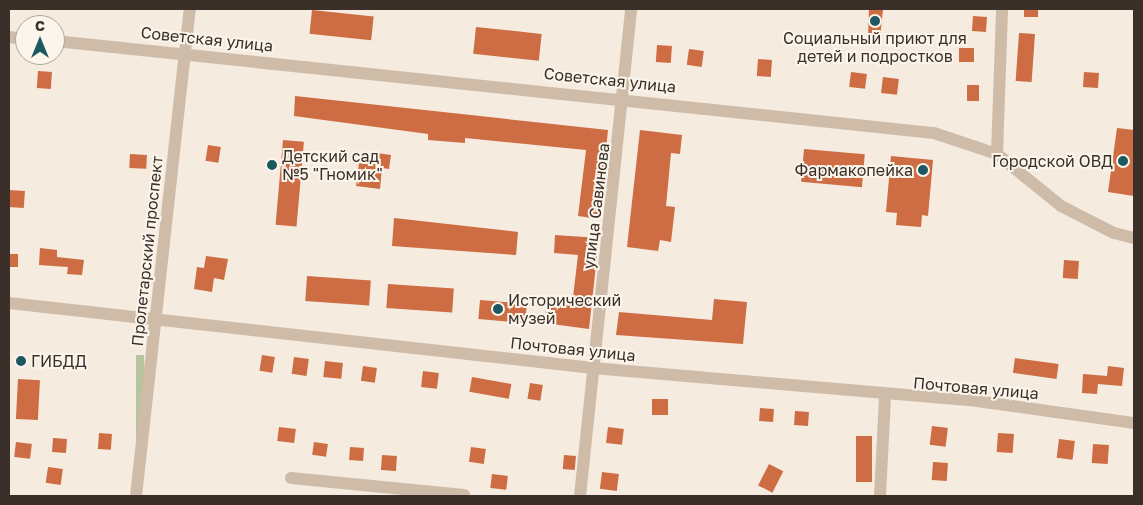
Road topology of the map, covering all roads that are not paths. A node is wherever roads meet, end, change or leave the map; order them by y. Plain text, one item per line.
1 (190, 9) edge
2 (631, 9) edge
3 (1002, 9) edge
4 (65, 42) edge
5 (186, 52) junction
6 (625, 98) junction
7 (997, 154) junction
8 (1134, 238) edge
9 (9, 303) edge
10 (156, 318) junction
11 (592, 368) junction
12 (885, 396) junction
13 (1134, 423) edge
14 (292, 478) dead end
15 (358, 491) edge
16 (136, 496) edge
17 (464, 496) edge
18 (580, 496) edge
19 (880, 496) edge

1 - 5 street, Пролетарский проспект
2 - 6 street, улица Савинова
3 - 7 street
4 - 5 street, Советская улица
5 - 6 street, Советская улица
5 - 10 street, Пролетарский проспект
6 - 7 street, Советская улица
6 - 11 street, улица Савинова
7 - 8 street, Советская улица
9 - 10 street, Почтовая улица
10 - 11 street, Почтовая улица
10 - 16 street, Пролетарский проспект
11 - 12 street, Почтовая улица
11 - 18 street, улица Савинова
12 - 13 street, Почтовая улица
12 - 19 street
14 - 15 street
15 - 17 street

